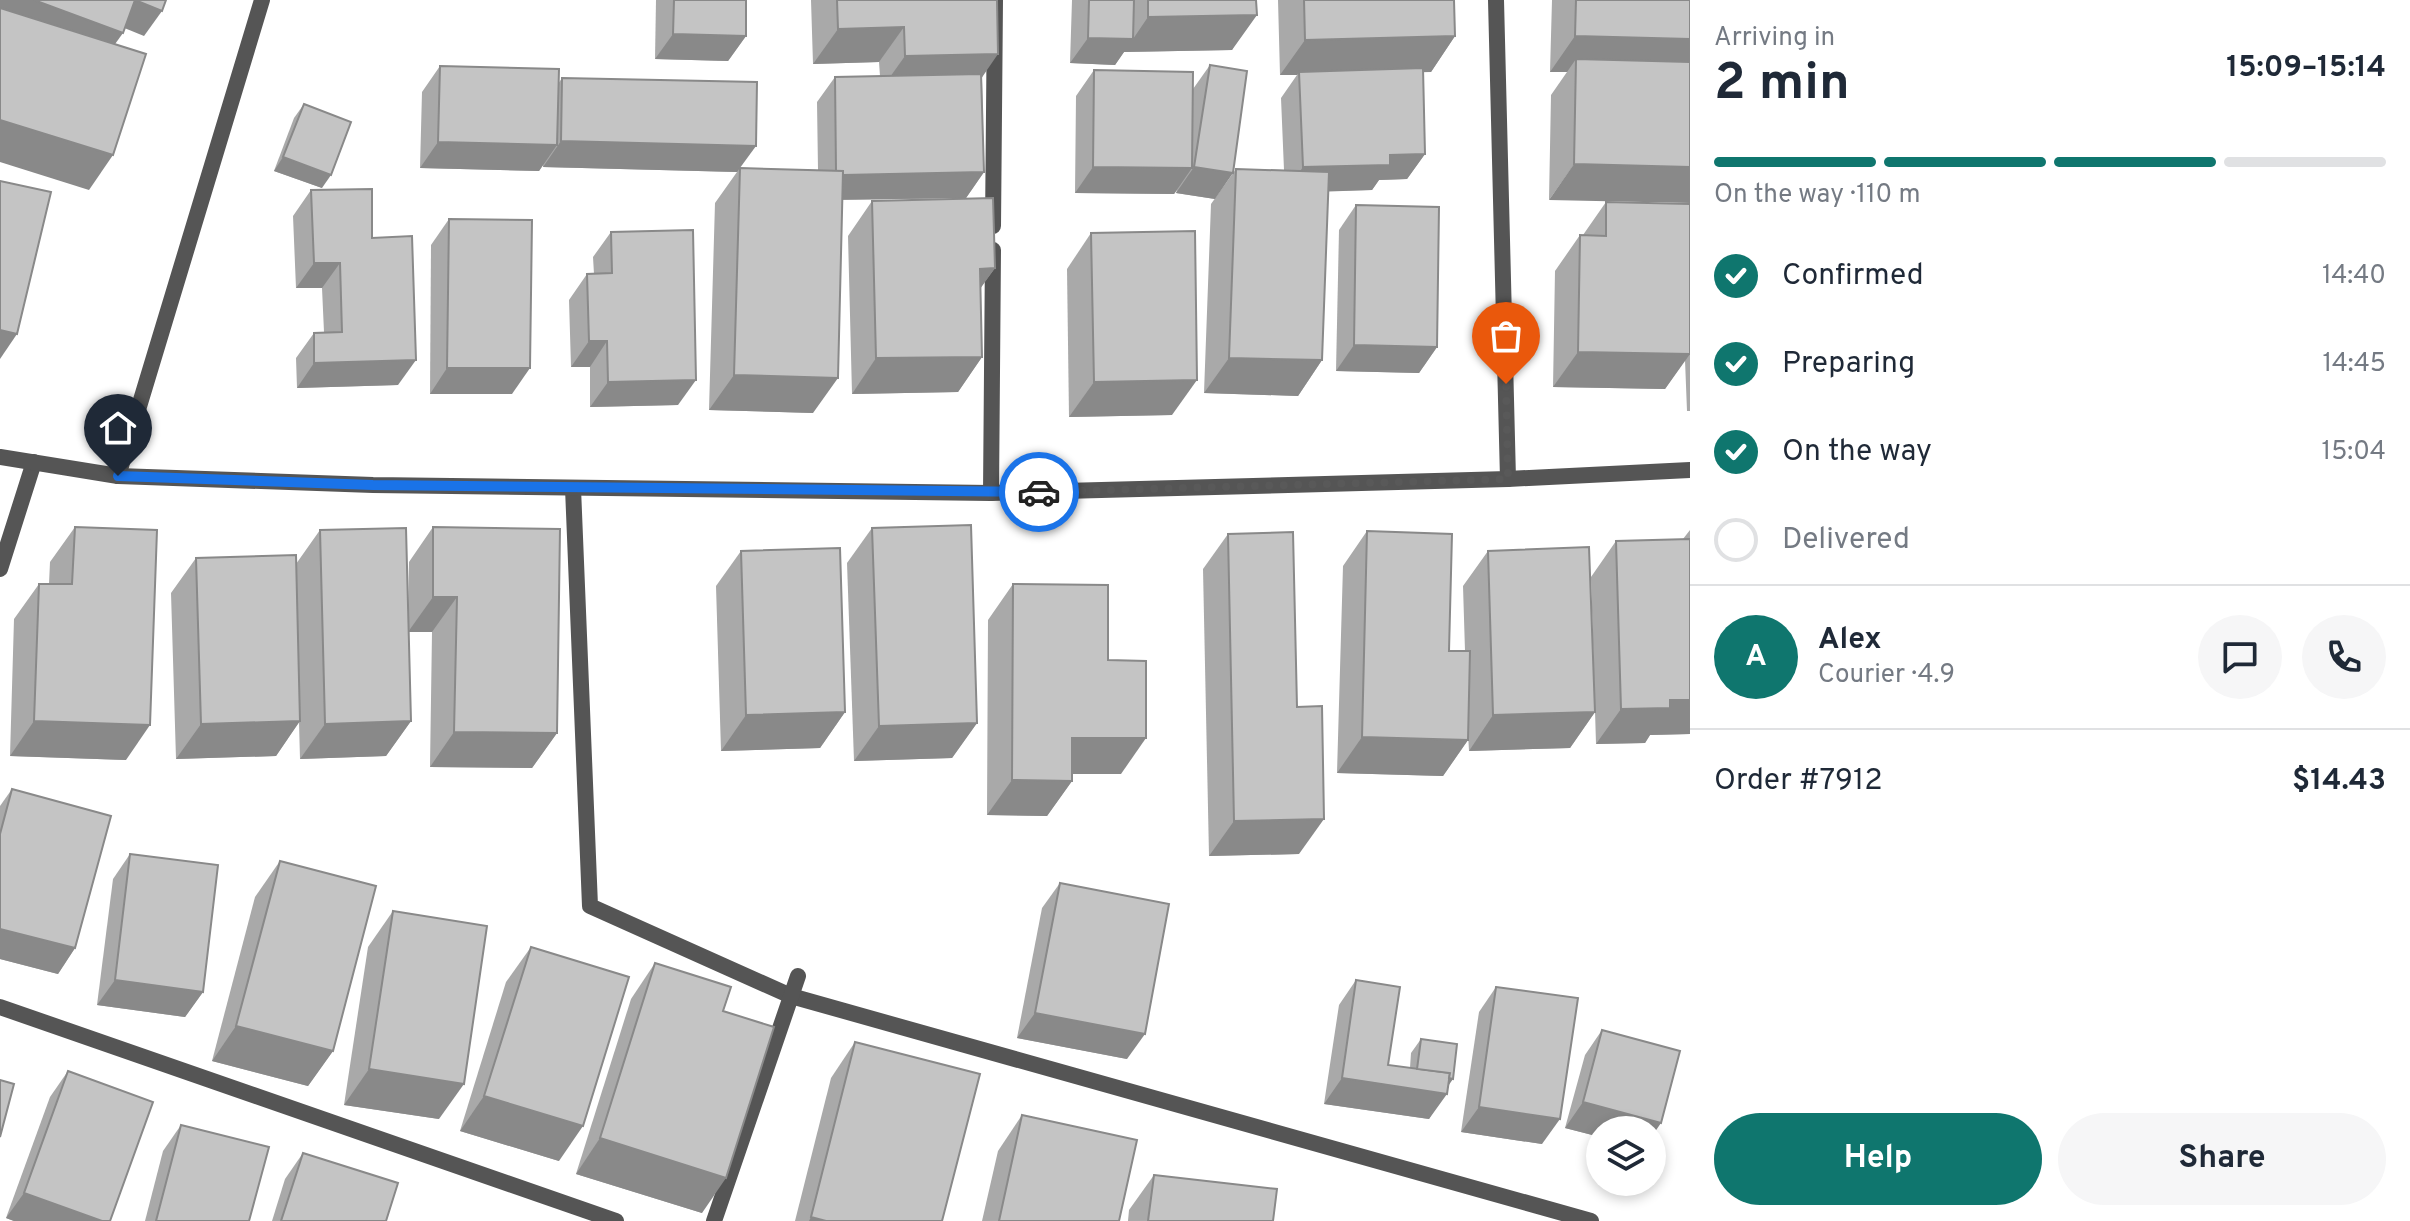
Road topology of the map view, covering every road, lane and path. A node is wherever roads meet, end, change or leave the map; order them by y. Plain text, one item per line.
1 (262, 0) edge
2 (995, 0) edge
3 (1496, 0) edge
4 (0, 457) edge
5 (34, 462) junction
6 (1690, 470) edge
7 (118, 476) junction
8 (1508, 479) junction
9 (573, 488) junction
10 (991, 493) junction
11 (0, 569) edge
12 (798, 976) dead end
13 (791, 996) junction
14 (0, 1007) edge
15 (616, 1221) edge
16 (714, 1221) edge
17 (1591, 1221) edge

1 - 7 street
2 - 10 street
3 - 8 street
4 - 5 street
5 - 7 street
5 - 11 street
6 - 8 street
7 - 9 street
8 - 10 street
9 - 10 street
9 - 13 street
12 - 13 street
13 - 16 street
13 - 17 street
14 - 15 street

